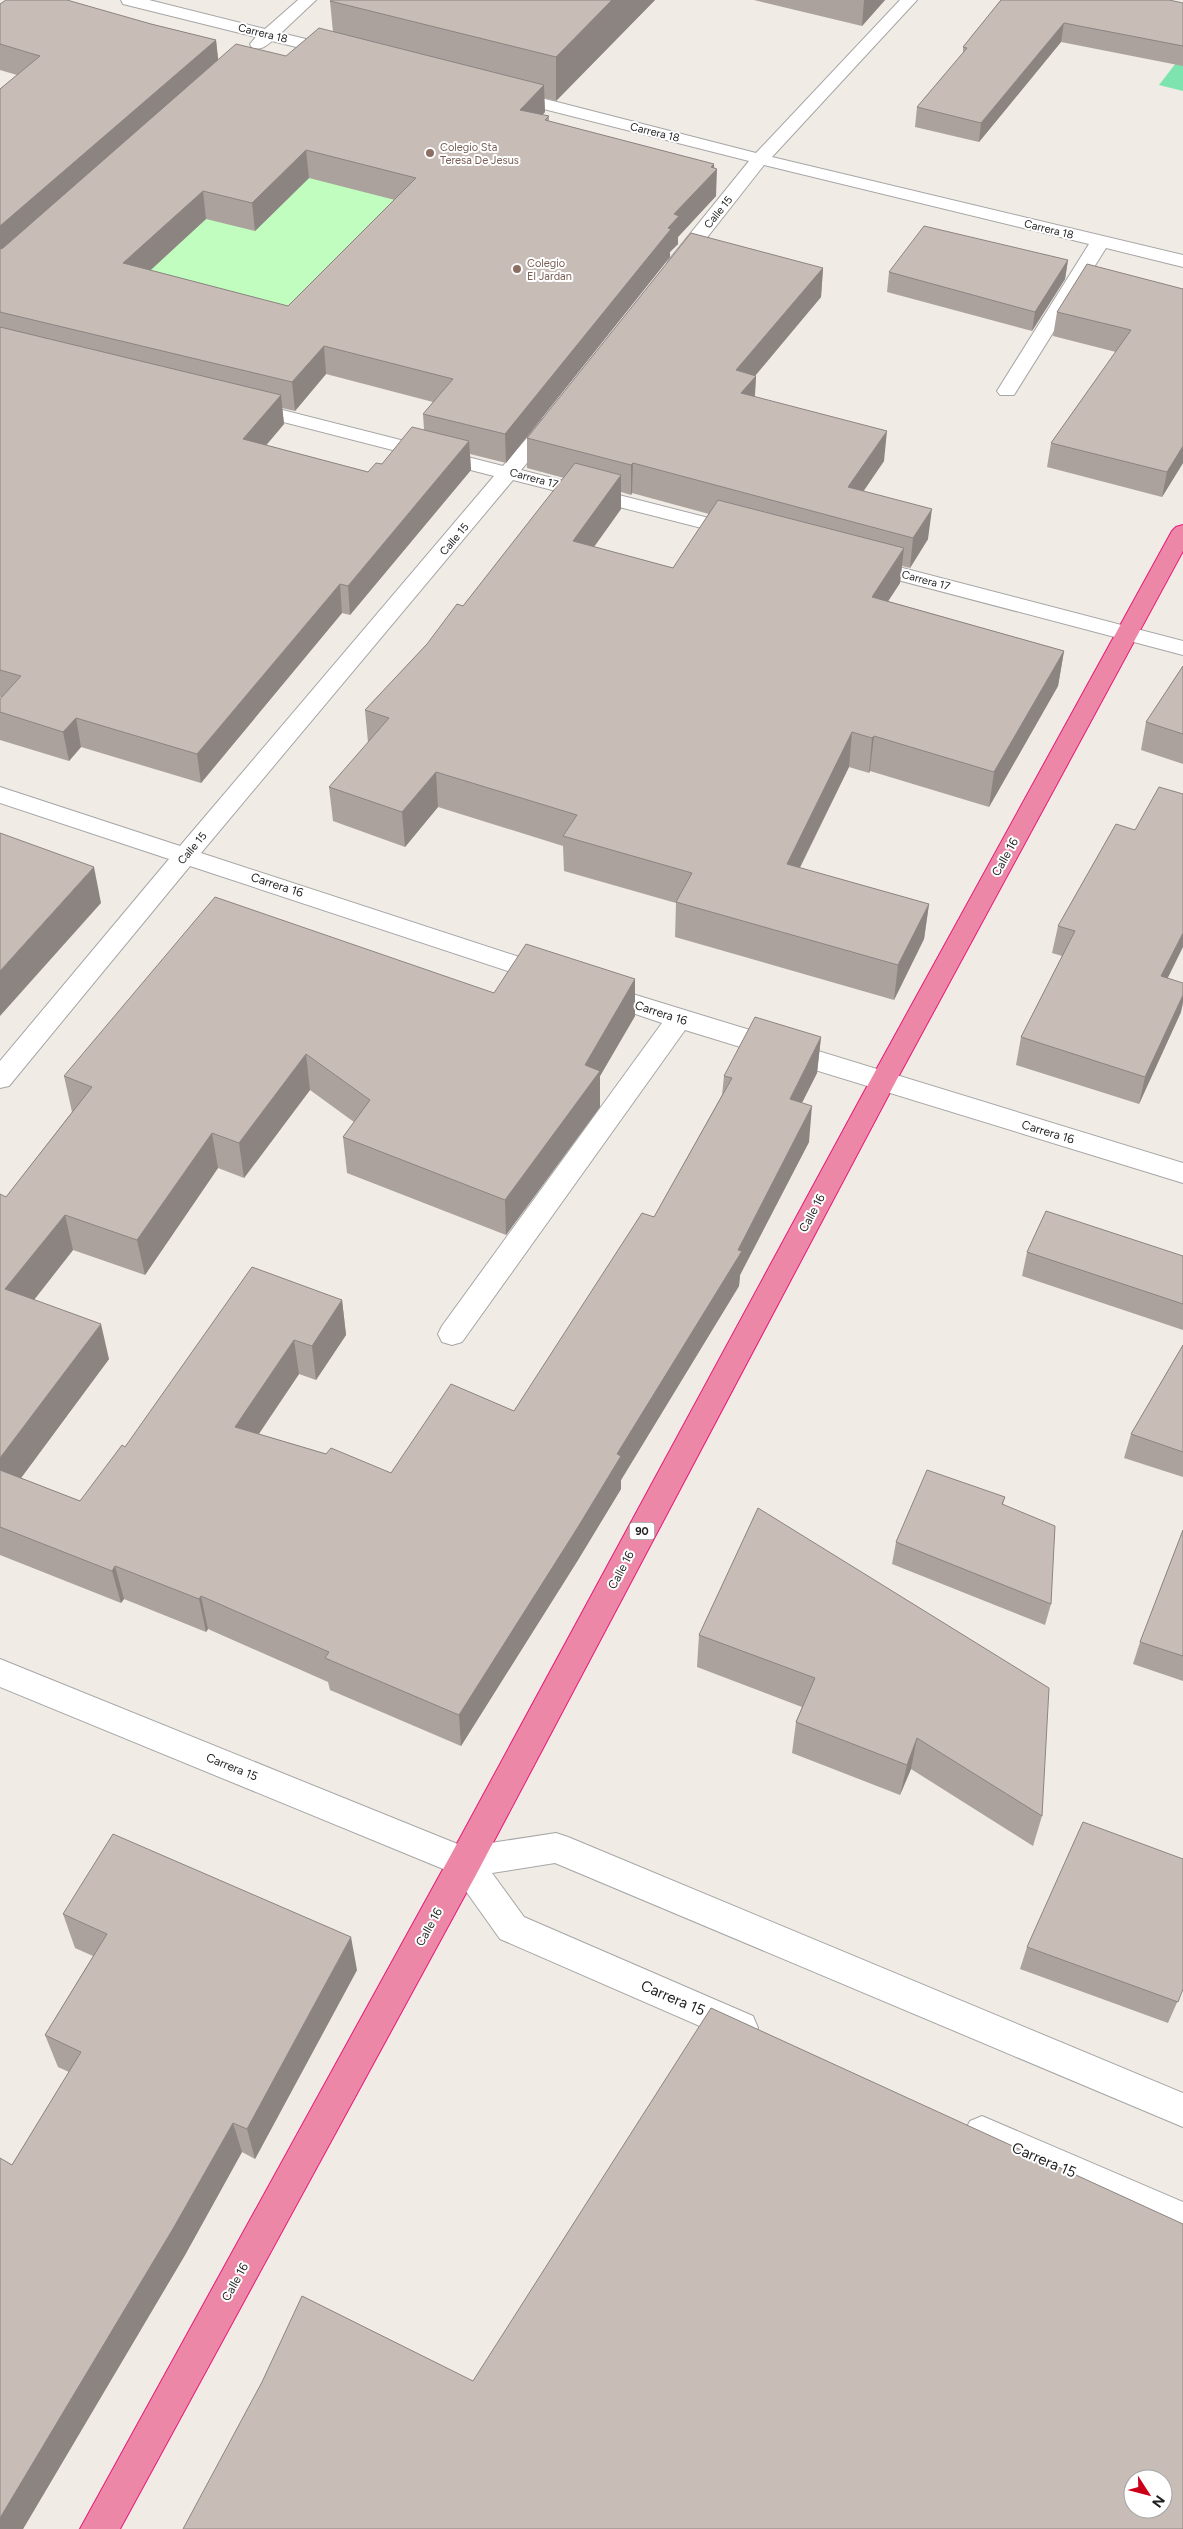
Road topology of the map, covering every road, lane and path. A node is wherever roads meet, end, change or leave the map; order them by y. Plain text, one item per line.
1 (129, 0) edge
2 (308, 0) edge
3 (909, 0) edge
4 (269, 34) junction
5 (246, 54) edge
6 (356, 56) edge
7 (490, 90) edge
8 (760, 159) junction
9 (1100, 242) junction
10 (1183, 261) edge
11 (663, 281) edge
12 (1007, 391) dead end
13 (231, 403) edge
14 (565, 404) edge
15 (510, 472) junction
16 (1183, 531) edge
17 (761, 537) edge
18 (848, 560) edge
19 (1128, 633) junction
20 (1183, 648) edge
21 (0, 795) edge
22 (186, 855) junction
23 (679, 1019) junction
24 (0, 1079) edge
25 (883, 1080) junction
26 (1183, 1173) edge
27 (452, 1334) dead end
28 (0, 1673) edge
29 (465, 1862) junction
30 (766, 2039) edge
31 (1183, 2110) edge
32 (956, 2122) edge
33 (1183, 2220) edge
34 (99, 2529) edge

1 - 4 street, Carrera 18
2 - 4 street
3 - 8 street, Calle 15
4 - 5 street
4 - 6 street, Carrera 18
7 - 8 street, Carrera 18
8 - 9 street, Carrera 18
8 - 11 street, Calle 15
9 - 10 street, Carrera 18
9 - 12 street
13 - 15 street, Carrera 17
14 - 15 street, Calle 15
15 - 17 street, Carrera 17
15 - 22 street, Calle 15
16 - 19 highway, Calle 16 / 90
18 - 19 street, Carrera 17
19 - 20 street, Carrera 17
19 - 25 highway, Calle 16 / 90
21 - 22 street, Carrera 16
22 - 23 street, Carrera 16
22 - 24 street, Calle 15
23 - 25 street, Carrera 16
23 - 27 street
25 - 26 street, Carrera 16
25 - 29 highway, Calle 16 / 90
28 - 29 street, Carrera 15
29 - 30 street, Carrera 15
29 - 31 street
29 - 34 highway, Calle 16 / 90
32 - 33 street, Carrera 15

